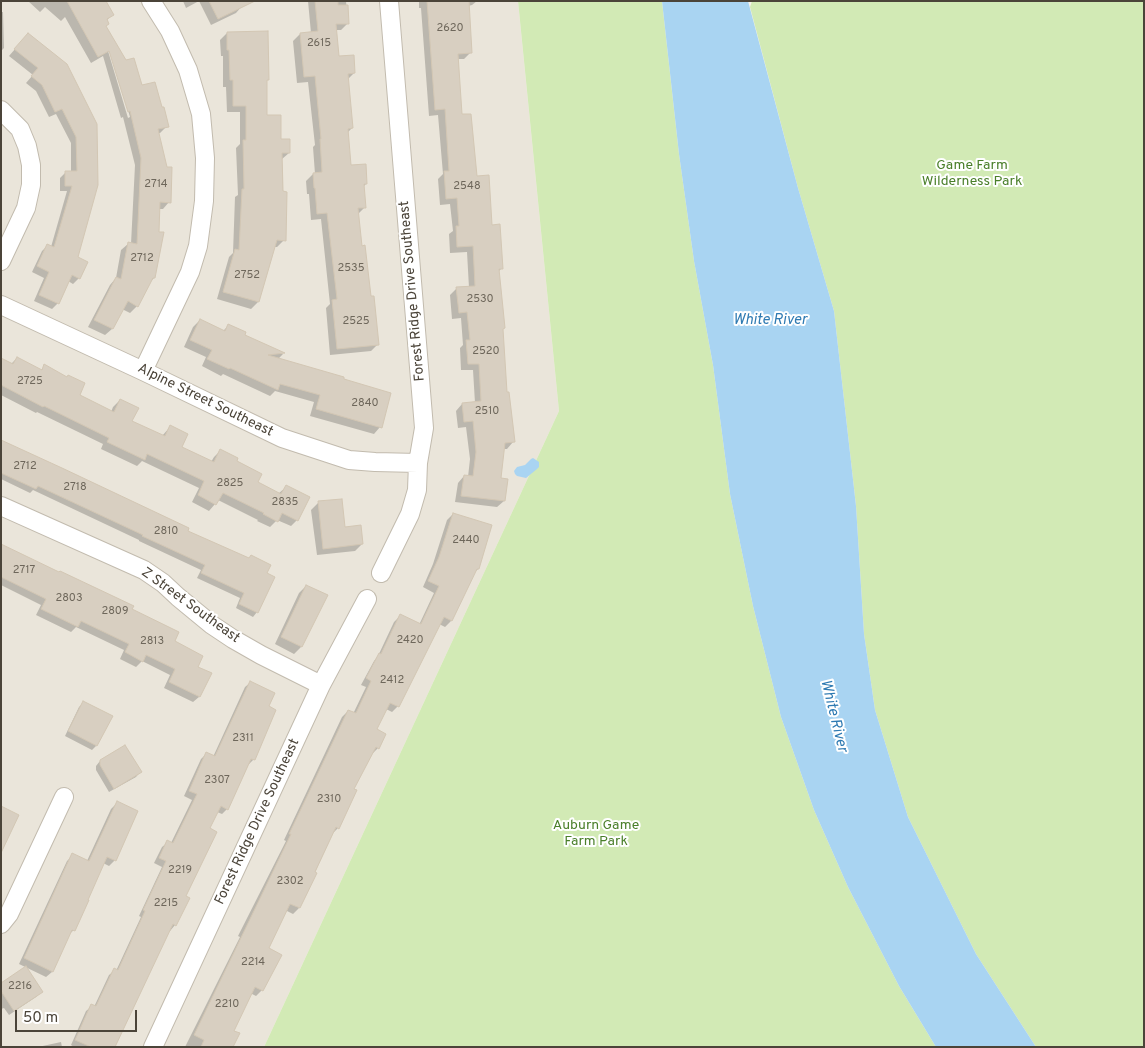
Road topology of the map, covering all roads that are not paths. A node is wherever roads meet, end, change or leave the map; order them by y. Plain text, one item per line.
1 (151, 1) edge
2 (389, 1) edge
3 (1, 110) edge
4 (1, 261) edge
5 (1, 305) edge
6 (143, 371) junction
7 (418, 463) junction
8 (1, 506) edge
9 (381, 573) dead end
10 (367, 599) dead end
11 (321, 685) junction
12 (64, 797) dead end
13 (1, 924) edge
14 (153, 1047) edge

1 - 6 street
2 - 7 street, Forest Ridge Drive Southeast
3 - 4 street
5 - 6 street, Alpine Street Southeast
6 - 7 street, Alpine Street Southeast
7 - 9 street, Forest Ridge Drive Southeast
8 - 11 street, Z Street Southeast
10 - 11 street, Forest Ridge Drive Southeast
11 - 14 street, Forest Ridge Drive Southeast
12 - 13 street

